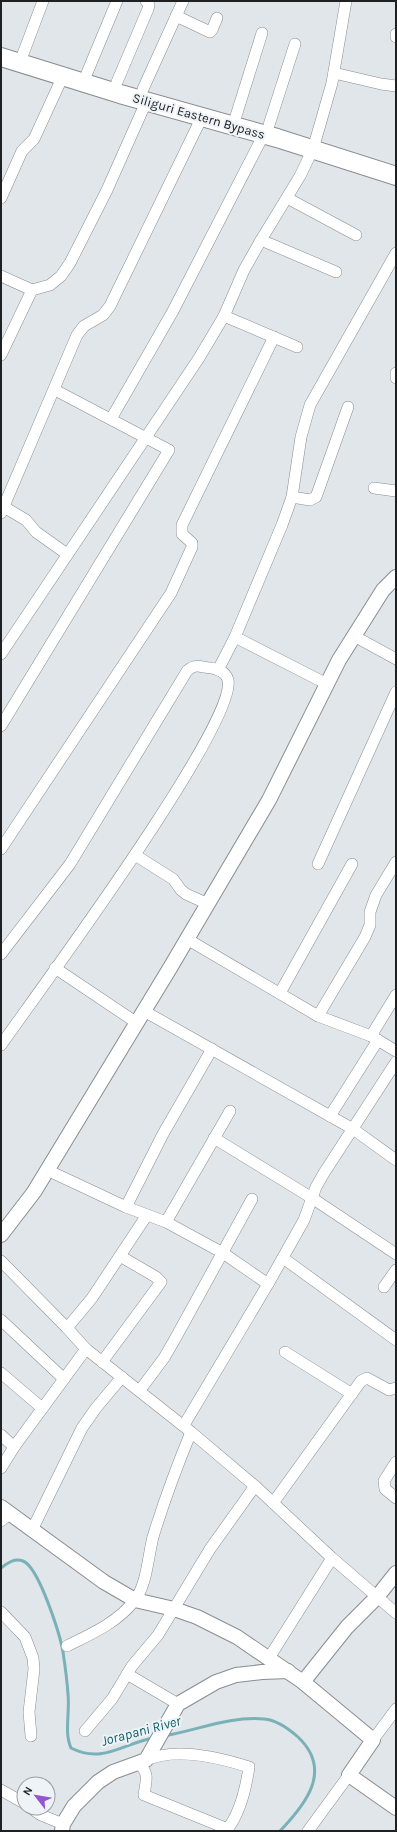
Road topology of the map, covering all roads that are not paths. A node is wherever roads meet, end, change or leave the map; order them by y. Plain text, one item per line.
1 (42, 1) edge
2 (116, 1) edge
3 (146, 1) edge
4 (183, 1) edge
5 (346, 1) edge
6 (176, 16) junction
7 (217, 18) dead end
8 (262, 33) dead end
9 (295, 44) dead end
10 (1, 48) edge
11 (23, 54) junction
12 (1, 57) edge
13 (87, 73) junction
14 (334, 73) junction
15 (63, 76) junction
16 (117, 82) junction
17 (396, 86) edge
18 (145, 95) junction
19 (236, 116) junction
20 (202, 117) junction
21 (266, 130) junction
22 (315, 144) junction
23 (396, 164) edge
24 (396, 176) edge
25 (2, 192) edge
26 (287, 198) junction
27 (356, 235) dead end
28 (261, 240) junction
29 (396, 253) edge
30 (336, 272) dead end
31 (1, 276) edge
32 (32, 290) junction
33 (224, 316) junction
34 (5, 336) edge
35 (274, 337) junction
36 (297, 347) dead end
37 (1, 355) edge
38 (396, 374) edge
39 (396, 378) edge
40 (55, 390) junction
41 (348, 407) dead end
42 (111, 419) junction
43 (146, 437) junction
44 (374, 488) dead end
45 (396, 491) edge
46 (292, 497) junction
47 (2, 510) edge
48 (67, 554) junction
49 (396, 577) edge
50 (354, 636) junction
51 (235, 637) junction
52 (1, 654) edge
53 (396, 659) edge
54 (218, 670) junction
55 (327, 684) junction
56 (396, 692) edge
57 (1, 726) edge
58 (1, 849) edge
59 (135, 855) junction
60 (396, 862) edge
61 (318, 864) dead end
62 (352, 864) dead end
63 (208, 904) junction
64 (187, 939) junction
65 (1, 954) edge
66 (55, 968) junction
67 (280, 993) junction
68 (396, 995) edge
69 (318, 1016) junction
70 (140, 1017) junction
71 (375, 1038) junction
72 (1, 1045) edge
73 (212, 1049) junction
74 (396, 1051) edge
75 (396, 1062) edge
76 (230, 1111) dead end
77 (330, 1116) junction
78 (353, 1129) junction
79 (214, 1138) junction
80 (396, 1160) edge
81 (47, 1170) junction
82 (312, 1198) junction
83 (252, 1199) dead end
84 (126, 1206) junction
85 (147, 1215) junction
86 (166, 1222) junction
87 (1, 1235) edge
88 (223, 1253) junction
89 (396, 1254) edge
90 (120, 1256) junction
91 (283, 1258) junction
92 (1, 1261) edge
93 (396, 1270) edge
94 (268, 1284) junction
95 (384, 1287) dead end
96 (1, 1320) edge
97 (68, 1328) junction
98 (396, 1340) edge
99 (86, 1349) junction
100 (285, 1352) dead end
101 (102, 1362) junction
102 (1, 1373) edge
103 (122, 1377) junction
104 (64, 1379) junction
105 (396, 1388) edge
106 (140, 1390) junction
107 (352, 1394) junction
108 (42, 1408) junction
109 (188, 1428) junction
110 (1, 1435) edge
111 (14, 1447) junction
112 (396, 1462) edge
113 (1, 1468) edge
114 (255, 1486) junction
115 (396, 1498) edge
116 (273, 1503) junction
117 (4, 1514) edge
118 (32, 1530) junction
119 (332, 1558) junction
120 (396, 1573) edge
121 (377, 1597) junction
122 (135, 1600) junction
123 (174, 1609) junction
124 (1, 1612) edge
125 (396, 1614) edge
126 (67, 1646) dead end
127 (269, 1658) junction
128 (288, 1671) junction
129 (127, 1674) junction
130 (303, 1682) junction
131 (175, 1708) junction
132 (394, 1716) edge
133 (85, 1731) dead end
134 (31, 1736) dead end
135 (372, 1740) junction
136 (145, 1757) junction
137 (349, 1775) junction
138 (1, 1790) edge
139 (16, 1799) edge
140 (396, 1808) edge
141 (44, 1816) edge
142 (63, 1827) edge
143 (227, 1830) edge
144 (308, 1831) edge

1 - 11 street
2 - 13 street
3 - 16 street
4 - 6 street
5 - 14 street
6 - 7 street
6 - 18 street
8 - 19 street
9 - 21 street
10 - 11 main road, Siliguri Eastern Bypass
11 - 13 main road, Siliguri Eastern Bypass
12 - 15 main road, Siliguri Eastern Bypass
13 - 16 main road, Siliguri Eastern Bypass
14 - 17 street
14 - 22 street
15 - 18 main road, Siliguri Eastern Bypass
15 - 25 street
16 - 18 main road, Siliguri Eastern Bypass
18 - 19 main road, Siliguri Eastern Bypass
18 - 20 main road, Siliguri Eastern Bypass
18 - 32 street
19 - 21 main road, Siliguri Eastern Bypass
20 - 21 main road, Siliguri Eastern Bypass
20 - 40 street
21 - 22 main road, Siliguri Eastern Bypass
21 - 42 street
22 - 23 main road, Siliguri Eastern Bypass
22 - 24 main road, Siliguri Eastern Bypass
22 - 26 street
26 - 27 street
26 - 28 street
28 - 30 street
28 - 33 street
29 - 46 street
31 - 32 street
32 - 34 street
33 - 35 street
33 - 43 street
34 - 37 street
35 - 36 street
35 - 58 street
38 - 39 street
40 - 42 street
40 - 47 street
41 - 46 street
42 - 43 street
43 - 48 street
43 - 57 street
44 - 45 street
46 - 51 street
47 - 48 street
48 - 52 street
49 - 50 street
50 - 53 street
50 - 55 street
51 - 54 street
51 - 55 street
54 - 59 street
54 - 65 street
55 - 63 street
56 - 61 street
59 - 63 street
59 - 66 street
60 - 69 street
62 - 67 street
63 - 64 street
64 - 67 street
64 - 70 street
66 - 70 street
66 - 72 street
67 - 69 street
68 - 71 street
69 - 71 street
70 - 73 street
70 - 81 street
71 - 74 street
71 - 77 street
73 - 77 street
73 - 84 street
75 - 78 street
76 - 79 street
77 - 78 street
78 - 80 street
78 - 82 street
79 - 82 street
79 - 86 street
81 - 84 street
81 - 87 street
82 - 89 street
82 - 91 street
83 - 88 street
84 - 85 street
85 - 86 street
85 - 90 street
86 - 88 street
88 - 94 street
88 - 106 street
90 - 97 street
90 - 101 street
91 - 94 street
91 - 98 street
92 - 97 street
93 - 95 street
94 - 109 street
96 - 104 street
97 - 99 street
99 - 101 street
99 - 104 street
100 - 107 street
101 - 103 street
102 - 108 street
103 - 106 street
103 - 118 street
104 - 108 street
105 - 107 street
106 - 109 street
107 - 116 street
108 - 111 street
109 - 114 street
109 - 122 street
110 - 111 street
111 - 113 street
112 - 115 street
114 - 116 street
114 - 123 street
116 - 119 street
117 - 118 street
118 - 122 street
119 - 121 street
119 - 127 street
120 - 121 street
121 - 125 street
121 - 130 street
122 - 123 street
122 - 126 street
123 - 127 street
123 - 129 street
124 - 134 street
127 - 128 street
128 - 130 street
128 - 131 street
129 - 131 street
129 - 133 street
130 - 135 street
131 - 136 street
132 - 135 street
135 - 137 street
136 - 142 street
136 - 143 street
136 - 143 street
137 - 140 street
137 - 144 street
138 - 139 street
141 - 142 street

